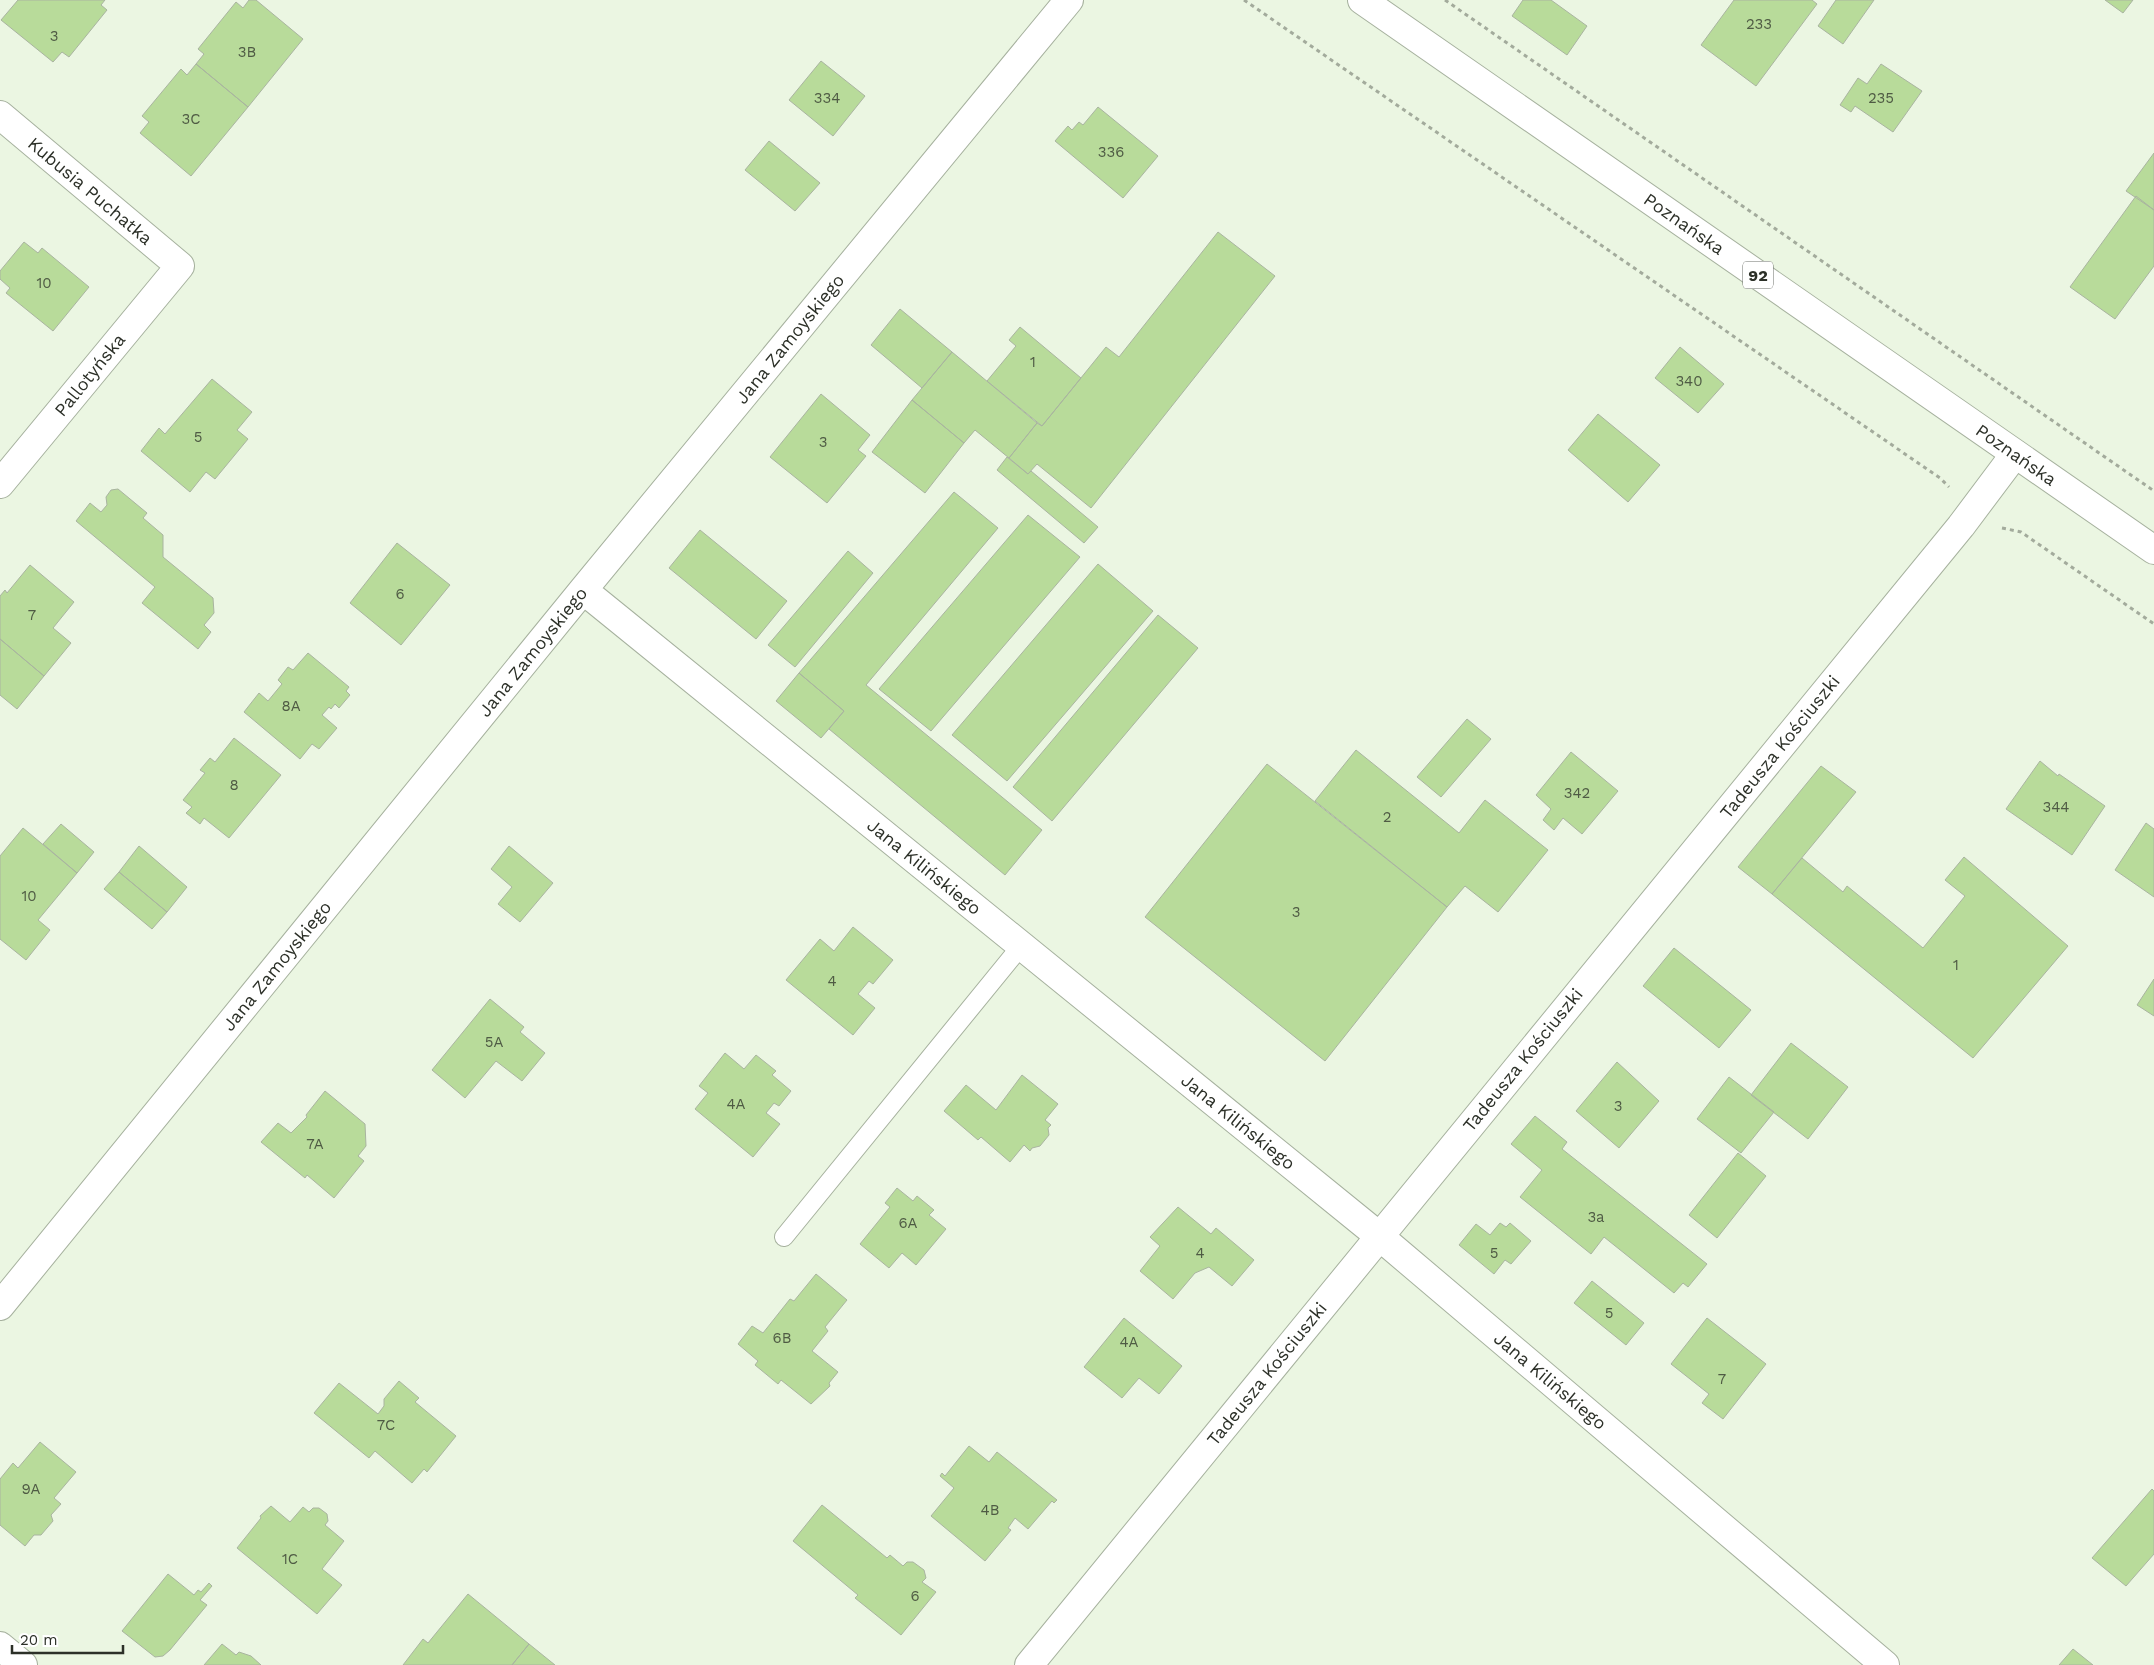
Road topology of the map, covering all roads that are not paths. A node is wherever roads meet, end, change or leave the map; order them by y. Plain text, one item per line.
1 (1069, 0) edge
2 (1362, 0) edge
3 (0, 115) edge
4 (180, 266) joint
5 (2015, 454) junction
6 (0, 484) edge
7 (2154, 550) edge
8 (583, 590) junction
9 (1021, 946) junction
10 (1379, 1236) junction
11 (784, 1237) dead end
12 (0, 1306) edge
13 (0, 1646) edge
14 (23, 1665) edge
15 (1029, 1665) edge
16 (1885, 1665) edge

1 - 8 street, Jana Zamoyskiego
2 - 5 street, Poznańska / 92
3 - 4 street, Kubusia Puchatka
4 - 6 street, Pallotyńska
5 - 7 street, Poznańska / 92
5 - 10 street, Tadeusza Kościuszki
8 - 9 street, Jana Kilińskiego
8 - 12 street, Jana Zamoyskiego
9 - 10 street, Jana Kilińskiego
9 - 11 lane
10 - 15 street, Tadeusza Kościuszki
10 - 16 street, Jana Kilińskiego
13 - 14 street

